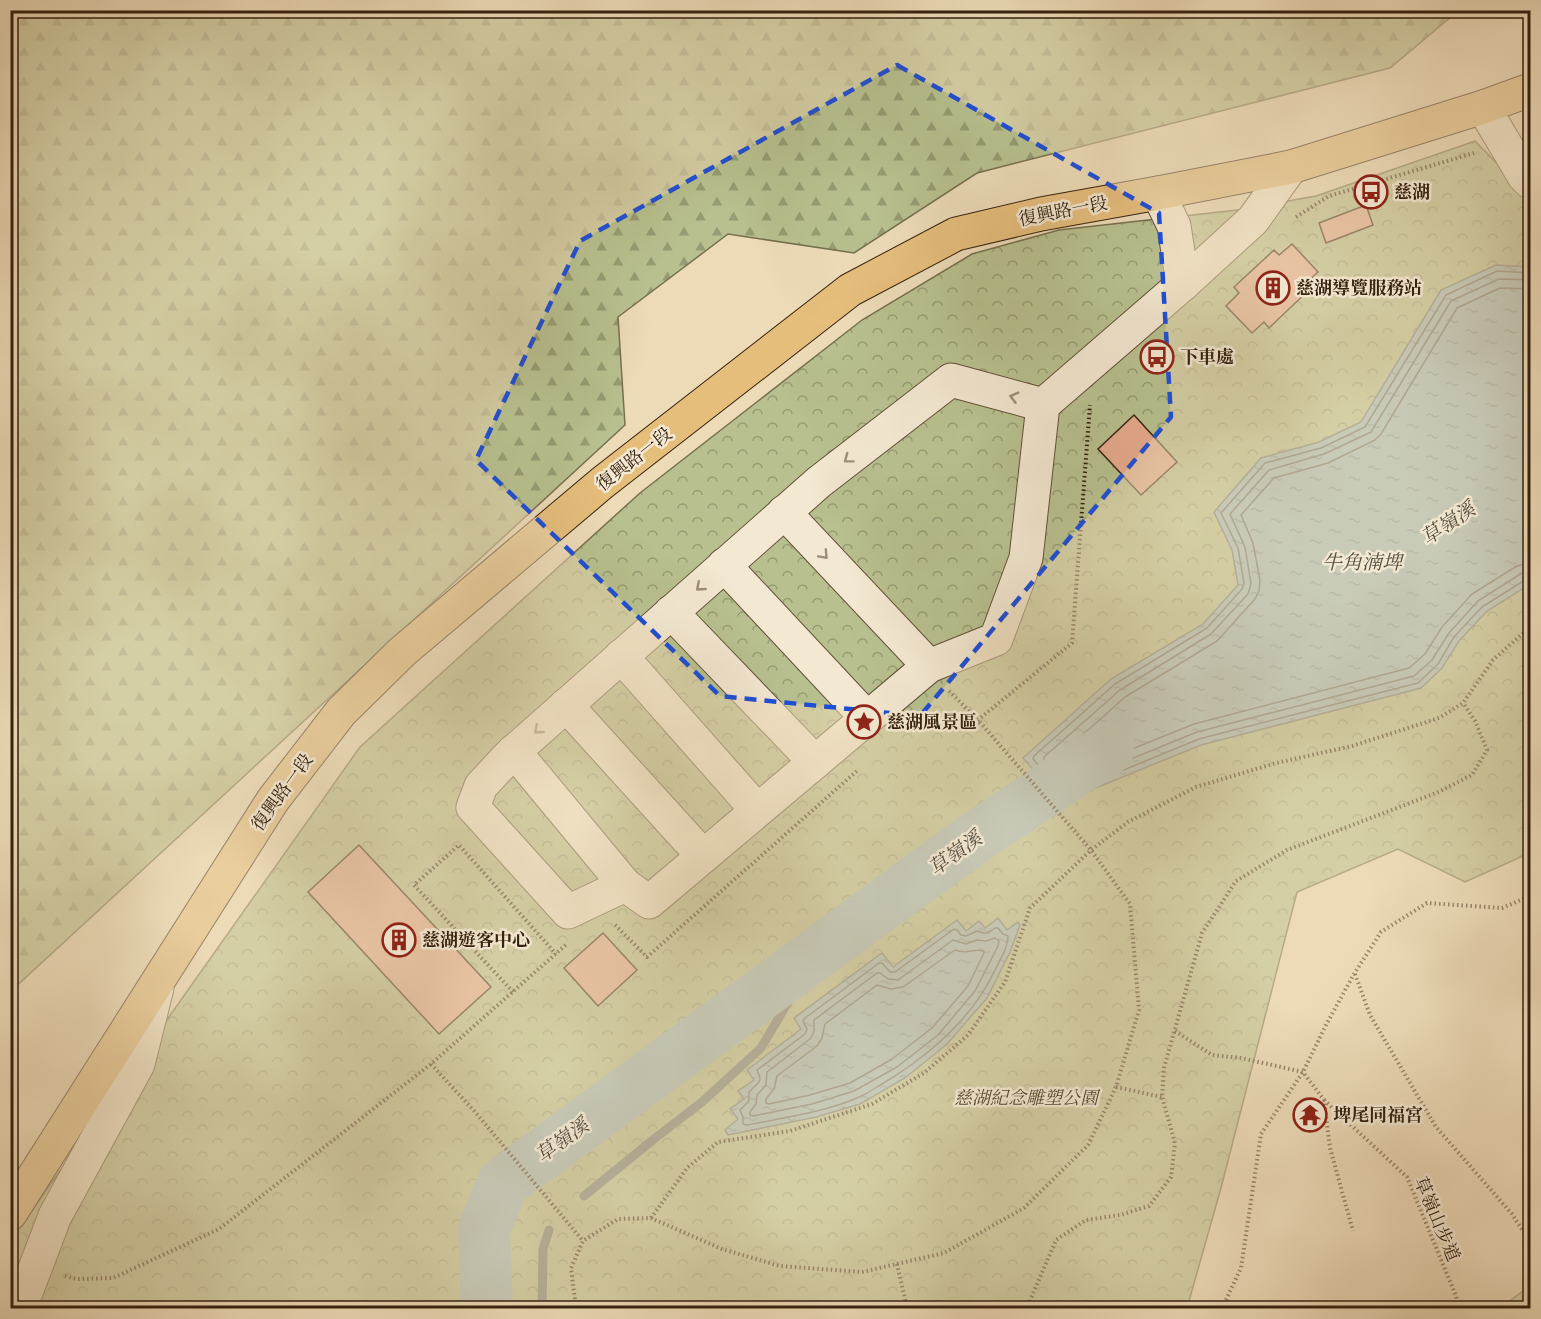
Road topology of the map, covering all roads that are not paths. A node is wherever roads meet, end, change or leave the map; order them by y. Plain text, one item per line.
1 (1530, 90) edge
2 (1483, 107) junction
3 (1291, 167) junction
4 (1530, 182) edge
5 (1158, 193) junction
6 (1183, 284) junction
7 (1054, 396) junction
8 (784, 512) junction
9 (724, 566) junction
10 (671, 612) junction
11 (621, 656) junction
12 (929, 666) junction
13 (566, 705) junction
14 (867, 718) junction
15 (514, 751) junction
16 (815, 762) junction
17 (758, 810) junction
18 (703, 856) junction
19 (625, 885) junction
20 (159, 981) junction
21 (10, 1214) edge
22 (20, 1308) edge

1 - 2 main road, 復興路一段
2 - 3 main road, 復興路一段
2 - 4 street
3 - 5 main road, 復興路一段
3 - 6 street
5 - 6 street
5 - 20 main road, 復興路一段
6 - 7 street
7 -> 8 street
7 - 12 street
8 - 9 street
8 -> 12 street
9 -> 10 street
9 - 14 street
10 - 11 street
10 - 16 street
11 - 13 street
11 - 17 street
12 - 14 street
13 -> 15 street
13 - 18 street
14 - 16 street
15 - 19 street
15 - 19 street
16 - 17 street
17 - 18 street
18 - 19 street
20 - 21 main road, 復興路一段
20 - 22 street

